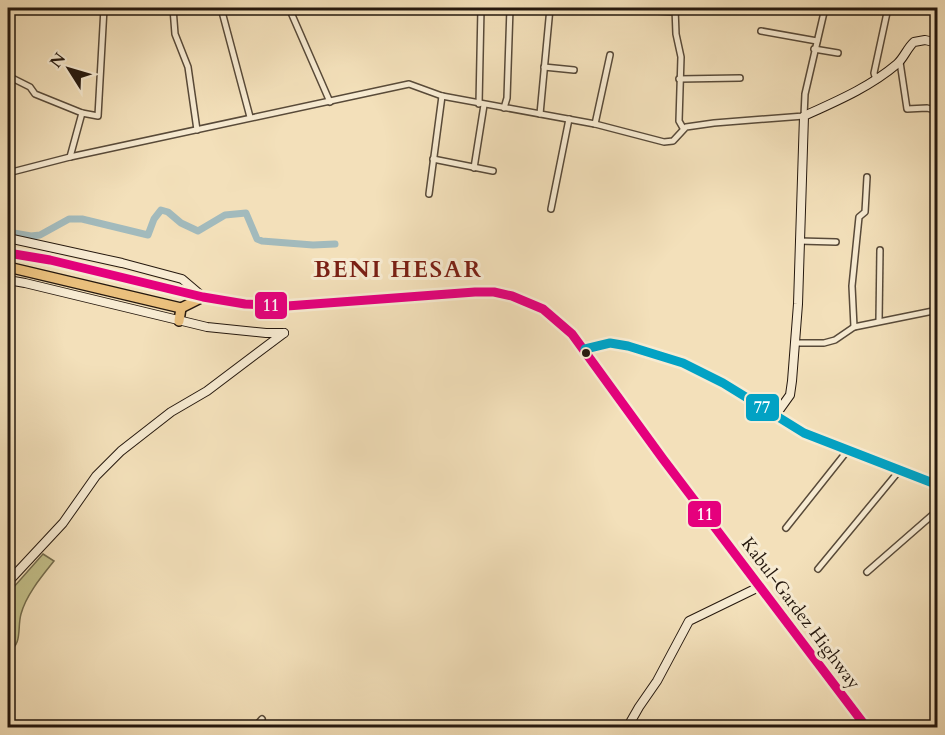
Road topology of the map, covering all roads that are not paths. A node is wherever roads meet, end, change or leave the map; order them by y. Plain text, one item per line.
1 (104, 8) edge
2 (172, 8) edge
3 (221, 8) edge
4 (289, 8) edge
5 (481, 8) edge
6 (510, 8) edge
7 (550, 8) edge
8 (601, 8) edge
9 (626, 8) edge
10 (825, 8) edge
11 (888, 8) edge
12 (675, 10) edge
13 (761, 31) dead end
14 (817, 41) junction
15 (938, 42) edge
16 (814, 49) junction
17 (838, 53) dead end
18 (610, 55) dead end
19 (900, 62) junction
20 (544, 67) junction
21 (574, 70) dead end
22 (8, 76) edge
23 (740, 78) dead end
24 (679, 79) junction
25 (876, 80) junction
26 (442, 96) junction
27 (330, 102) junction
28 (482, 104) junction
29 (504, 108) junction
30 (938, 111) edge
31 (82, 113) junction
32 (540, 114) junction
33 (804, 116) junction
34 (250, 117) junction
35 (568, 119) junction
36 (595, 124) junction
37 (683, 128) junction
38 (197, 130) junction
39 (70, 157) junction
40 (433, 159) junction
41 (474, 168) junction
42 (493, 171) dead end
43 (8, 173) edge
44 (867, 177) dead end
45 (429, 194) dead end
46 (550, 209) dead end
47 (8, 238) edge
48 (799, 241) junction
49 (836, 242) dead end
50 (880, 250) dead end
51 (8, 253) edge
52 (8, 267) edge
53 (8, 280) edge
54 (203, 297) junction
55 (181, 308) junction
56 (938, 310) edge
57 (179, 321) junction
58 (879, 321) junction
59 (854, 327) junction
60 (794, 343) junction
61 (585, 349) junction
62 (775, 416) junction
63 (848, 450) junction
64 (899, 471) junction
65 (938, 485) edge
66 (938, 510) edge
67 (786, 528) dead end
68 (818, 568) dead end
69 (867, 572) dead end
70 (8, 582) edge
71 (761, 586) junction
72 (262, 719) dead end
73 (254, 728) edge
74 (627, 728) edge
75 (867, 728) edge

1 - 31 street
2 - 38 street
3 - 34 street
4 - 27 street
5 - 28 street
6 - 29 street
7 - 20 street
8 - 9 street
9 - 12 street
10 - 14 street
11 - 25 street
12 - 24 street
13 - 14 street
14 - 16 street
15 - 19 street
16 - 17 street
16 - 33 street
18 - 36 street
19 - 25 street
19 - 30 street
20 - 21 street
20 - 32 street
22 - 31 street
23 - 24 street
24 - 37 street
25 - 33 street
26 - 27 street
26 - 28 street
26 - 40 street
27 - 34 street
28 - 29 street
28 - 41 street
29 - 32 street
31 - 39 street
32 - 35 street
33 - 37 street
33 - 48 street
34 - 38 street
35 - 36 street
35 - 46 street
36 - 37 street
38 - 39 street
39 - 43 street
40 - 41 street
40 - 45 street
41 - 42 street
44 - 59 street
47 - 54 street
48 - 49 street
48 - 60 street
50 - 58 street
51 - 54 highway, Kabul-Gardez Highway
52 - 55 highway
53 - 57 street
54 - 55 highway
54 - 61 highway, Kabul-Gardez Highway
55 - 57 highway
56 - 58 street
57 - 70 street
58 - 59 street
59 - 60 street
60 - 62 street
61 - 62 street
61 - 71 highway, Kabul-Gardez Highway
62 - 63 street
63 - 64 street
63 - 67 street
64 - 65 street
64 - 68 street
66 - 69 street
71 - 74 street
71 - 75 highway, Kabul-Gardez Highway
72 - 73 street

